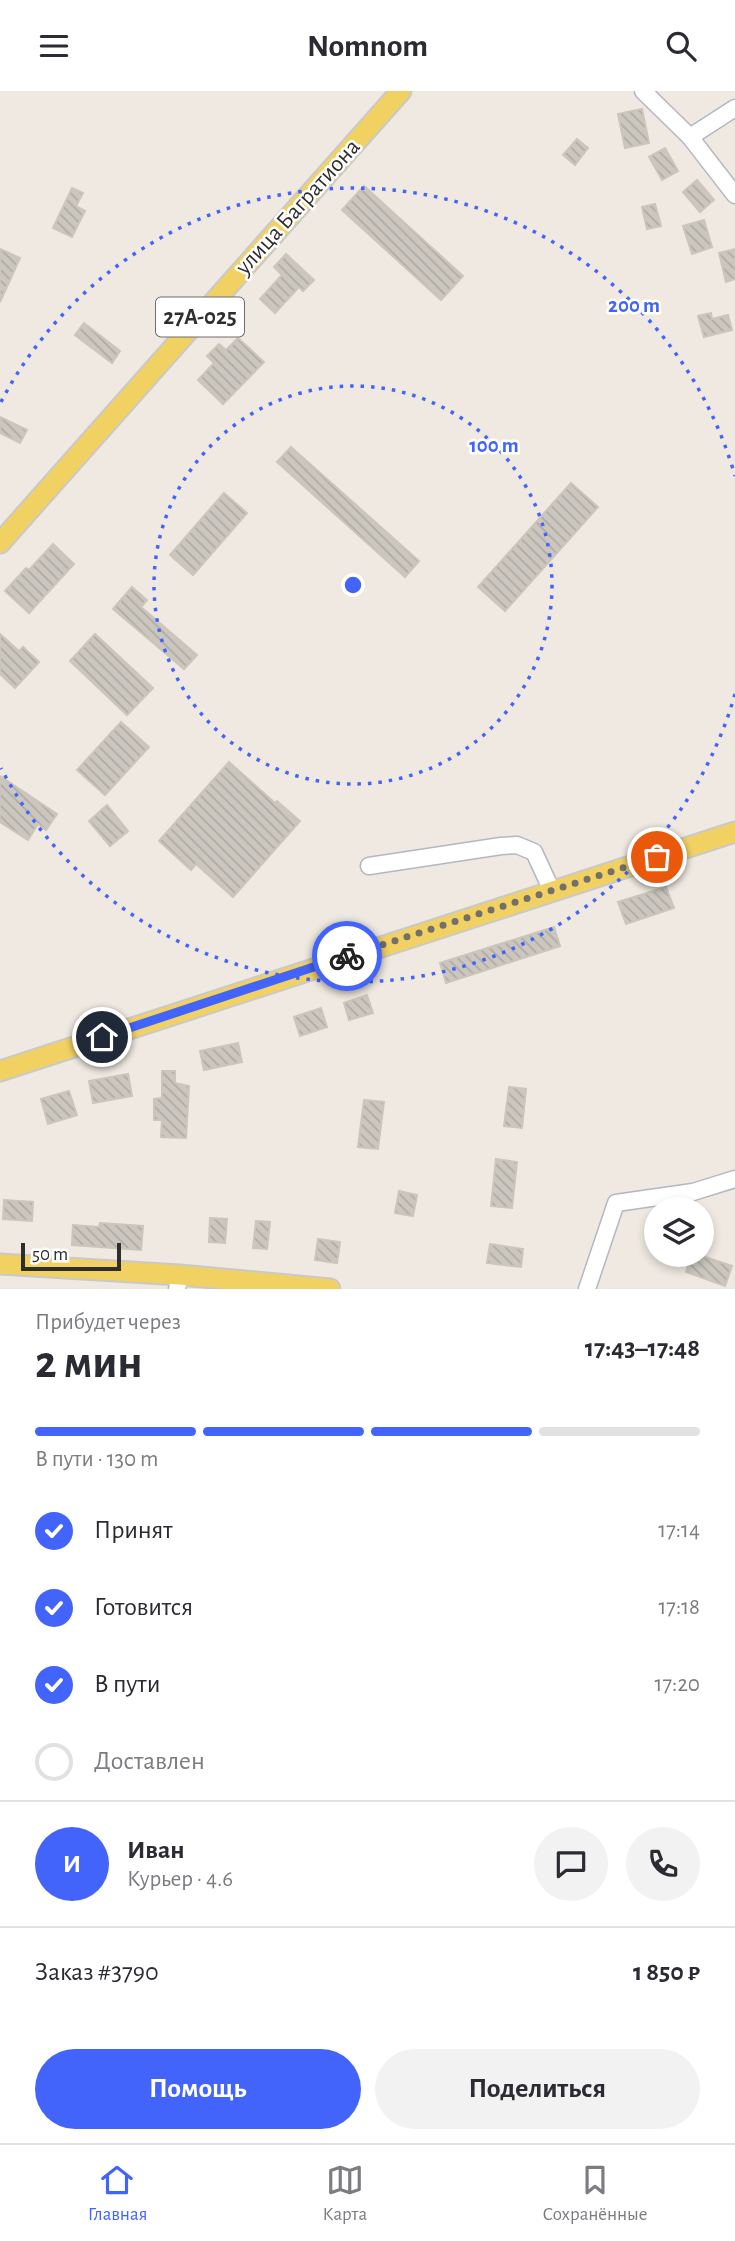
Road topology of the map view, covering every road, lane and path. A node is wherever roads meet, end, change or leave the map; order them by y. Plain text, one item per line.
1 (401, 91) edge
2 (643, 91) edge
3 (735, 108) edge
4 (690, 137) junction
5 (735, 165) edge
6 (719, 172) junction
7 (735, 195) edge
8 (0, 543) edge
9 (735, 832) edge
10 (369, 866) dead end
11 (552, 891) junction
12 (0, 1071) edge
13 (735, 1179) edge
14 (0, 1263) edge
15 (178, 1282) edge
16 (330, 1289) edge
17 (587, 1289) edge

1 - 8 main road, улица Багратиона / 27А-025
2 - 4 street
3 - 4 street
4 - 6 street
5 - 6 street
6 - 7 street
9 - 11 main road
10 - 11 street
11 - 12 main road
13 - 17 street
14 - 15 main road
15 - 16 main road

